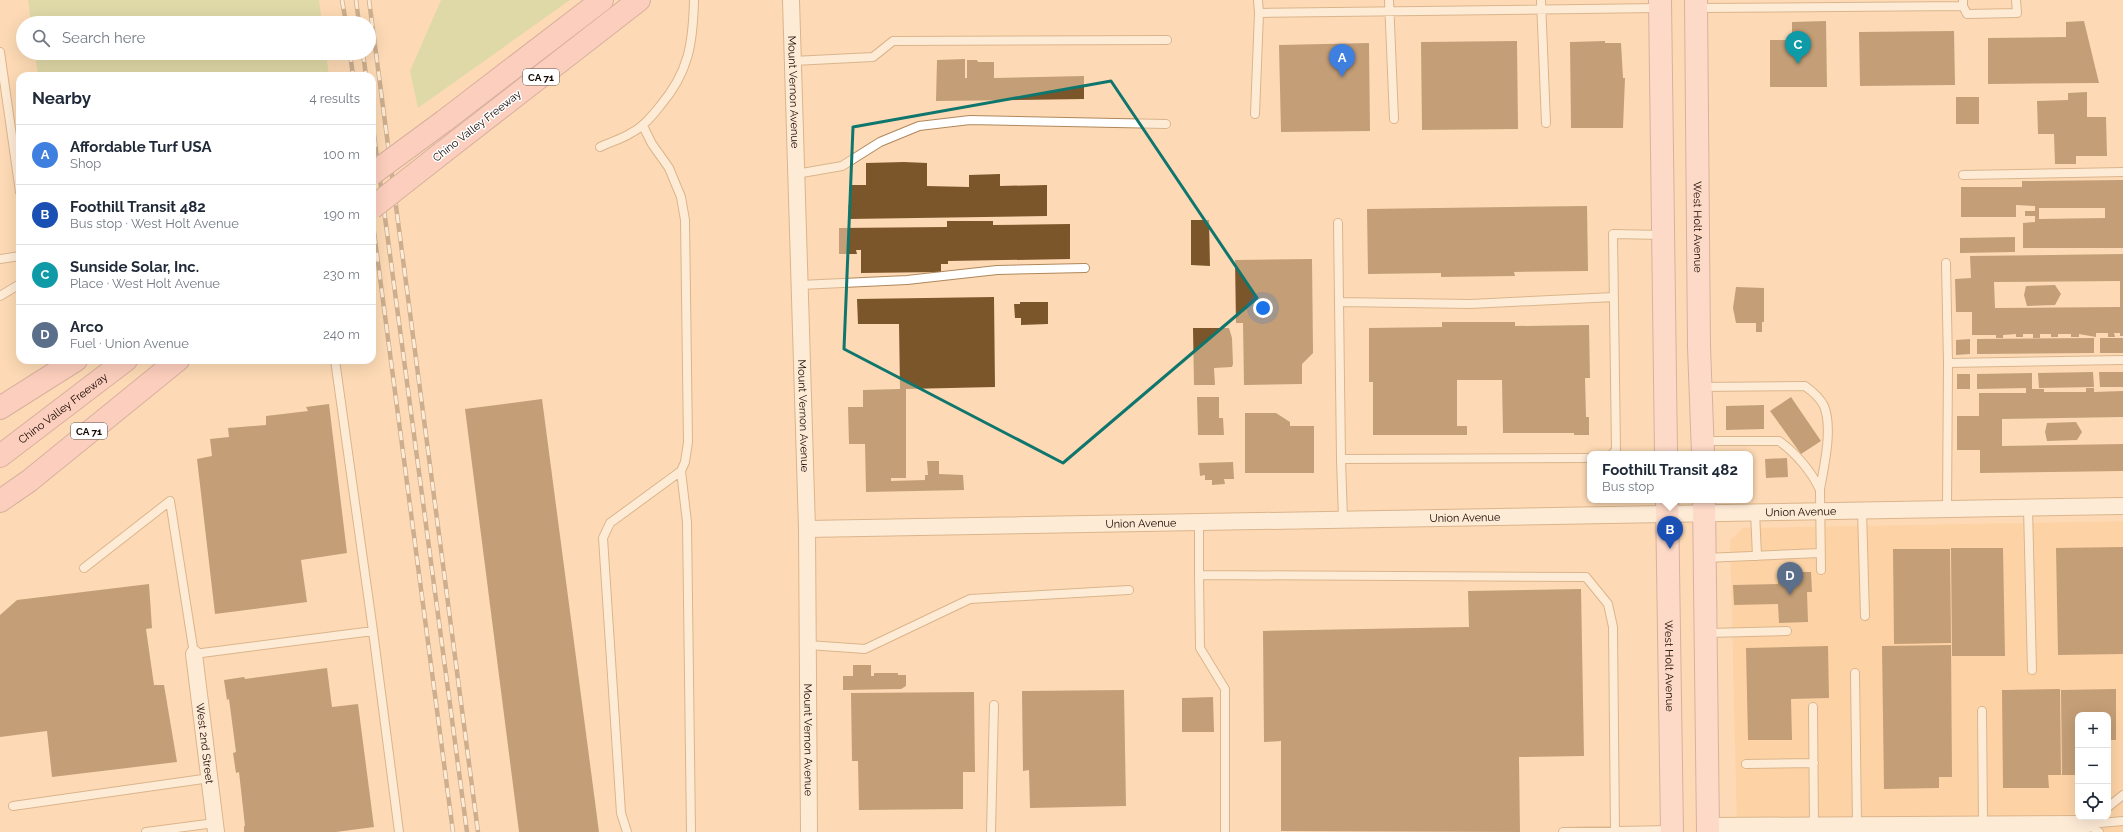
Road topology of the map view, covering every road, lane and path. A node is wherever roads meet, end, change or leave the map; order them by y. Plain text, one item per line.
1 (602, 0) edge
2 (639, 0) edge
3 (694, 0) edge
4 (791, 0) edge
5 (1258, 0) edge
6 (1389, 0) edge
7 (1541, 0) edge
8 (2016, 0) edge
9 (1692, 3) edge
10 (1963, 3) edge
11 (1660, 4) edge
12 (1541, 9) junction
13 (1389, 11) junction
14 (1259, 13) junction
15 (1167, 40) dead end
16 (0, 52) edge
17 (793, 61) junction
18 (3, 94) edge
19 (1255, 114) dead end
20 (1394, 119) dead end
21 (1546, 123) dead end
22 (1166, 124) dead end
23 (643, 126) junction
24 (600, 147) dead end
25 (16, 169) edge
26 (376, 171) edge
27 (2123, 172) edge
28 (796, 174) junction
29 (1963, 175) dead end
30 (376, 205) edge
31 (1338, 223) dead end
32 (1664, 234) junction
33 (16, 257) edge
34 (0, 259) edge
35 (1946, 263) dead end
36 (1085, 268) dead end
37 (800, 285) junction
38 (16, 286) edge
39 (0, 296) edge
40 (1614, 297) junction
41 (1339, 302) junction
42 (2123, 360) edge
43 (1948, 363) junction
44 (70, 364) edge
45 (121, 364) edge
46 (173, 364) edge
47 (337, 364) edge
48 (1700, 387) junction
49 (0, 408) edge
50 (1703, 447) edge
51 (1615, 451) edge
52 (1666, 451) edge
53 (0, 456) edge
54 (1587, 458) edge
55 (1341, 459) junction
56 (681, 471) junction
57 (29, 481) junction
58 (1820, 490) junction
59 (0, 501) edge
60 (1704, 506) edge
61 (2123, 506) edge
62 (1667, 507) edge
63 (2028, 508) junction
64 (1947, 509) junction
65 (0, 510) edge
66 (1820, 511) junction
67 (1862, 511) junction
68 (1756, 512) junction
69 (1344, 519) junction
70 (1199, 522) junction
71 (807, 529) junction
72 (1820, 553) junction
73 (1757, 556) junction
74 (1705, 558) junction
75 (84, 568) dead end
76 (1821, 570) dead end
77 (1199, 574) junction
78 (1129, 590) dead end
79 (1865, 616) dead end
80 (373, 631) junction
81 (1787, 631) dead end
82 (1707, 633) junction
83 (808, 645) junction
84 (194, 654) junction
85 (2032, 670) dead end
86 (1855, 673) dead end
87 (994, 705) dead end
88 (1813, 707) dead end
89 (1982, 711) dead end
90 (1746, 764) dead end
91 (1814, 764) junction
92 (210, 778) junction
93 (2123, 795) edge
94 (2111, 805) edge
95 (13, 806) dead end
96 (2123, 821) edge
97 (2094, 824) edge
98 (216, 827) edge
99 (1993, 827) edge
100 (1865, 828) edge
101 (1708, 829) edge
102 (1814, 829) edge
103 (1615, 831) edge
104 (1672, 831) edge
105 (146, 832) edge
106 (399, 832) edge
107 (627, 832) edge
108 (691, 832) edge
109 (809, 832) edge
110 (991, 832) edge
111 (1225, 832) edge
112 (1563, 832) edge

1 - 26 highway, CA 71, bridge
2 - 30 highway, Chino Valley Freeway / CA 71, bridge
3 - 23 lane
4 - 17 street, Mount Vernon Avenue
5 - 14 lane
6 - 13 lane
7 - 12 lane
8 - 10 lane
9 - 10 lane
9 - 48 main road, West Holt Avenue
11 - 12 lane
11 - 32 main road
12 - 13 lane
12 - 21 lane
13 - 14 lane
13 - 20 lane
14 - 19 lane
15 - 17 lane
16 - 18 lane
17 - 28 street, Mount Vernon Avenue
18 - 25 lane
22 - 28 lane
23 - 24 lane
23 - 56 lane
27 - 29 lane
28 - 37 street, Mount Vernon Avenue
31 - 41 lane
32 - 40 lane
32 - 52 main road
33 - 34 lane
35 - 43 lane
36 - 37 lane
37 - 71 street, Mount Vernon Avenue
38 - 39 lane
40 - 41 lane
40 - 51 lane
41 - 55 lane
42 - 43 lane
43 - 64 lane
44 - 49 highway
45 - 53 highway, Chino Valley Freeway
46 - 57 highway, CA 71
47 - 80 lane
48 - 50 main road, West Holt Avenue
48 - 58 lane
50 - 58 lane
54 - 55 lane
55 - 69 lane
56 - 107 lane
56 - 108 lane
57 - 59 highway, CA 71
57 - 65 highway
58 - 66 lane
60 - 62 street, Union Avenue
60 - 68 street, Union Avenue
60 - 74 main road
61 - 63 street, Union Avenue
62 - 69 street, Union Avenue
62 - 104 main road, West Holt Avenue
63 - 64 street, Union Avenue
63 - 85 lane
64 - 67 street, Union Avenue
66 - 67 street, Union Avenue
66 - 68 street, Union Avenue
66 - 72 lane
67 - 79 lane
68 - 73 lane
69 - 70 street, Union Avenue
70 - 71 street, Union Avenue
70 - 77 lane
71 - 83 street, Mount Vernon Avenue
72 - 73 lane
72 - 76 lane
73 - 74 lane
74 - 82 main road
75 - 84 lane
77 - 103 lane
77 - 111 lane
78 - 83 lane
80 - 84 lane
80 - 106 lane
81 - 82 lane
82 - 101 main road
83 - 109 street, Mount Vernon Avenue
84 - 92 street, West 2nd Street
86 - 100 lane
87 - 110 lane
88 - 91 lane
89 - 99 lane
90 - 91 lane
91 - 102 lane
92 - 95 lane
92 - 98 street, West 2nd Street
93 - 94 lane
96 - 97 lane
97 - 99 street
98 - 105 lane
99 - 100 street
100 - 102 street
101 - 102 street
103 - 104 lane
103 - 112 lane

